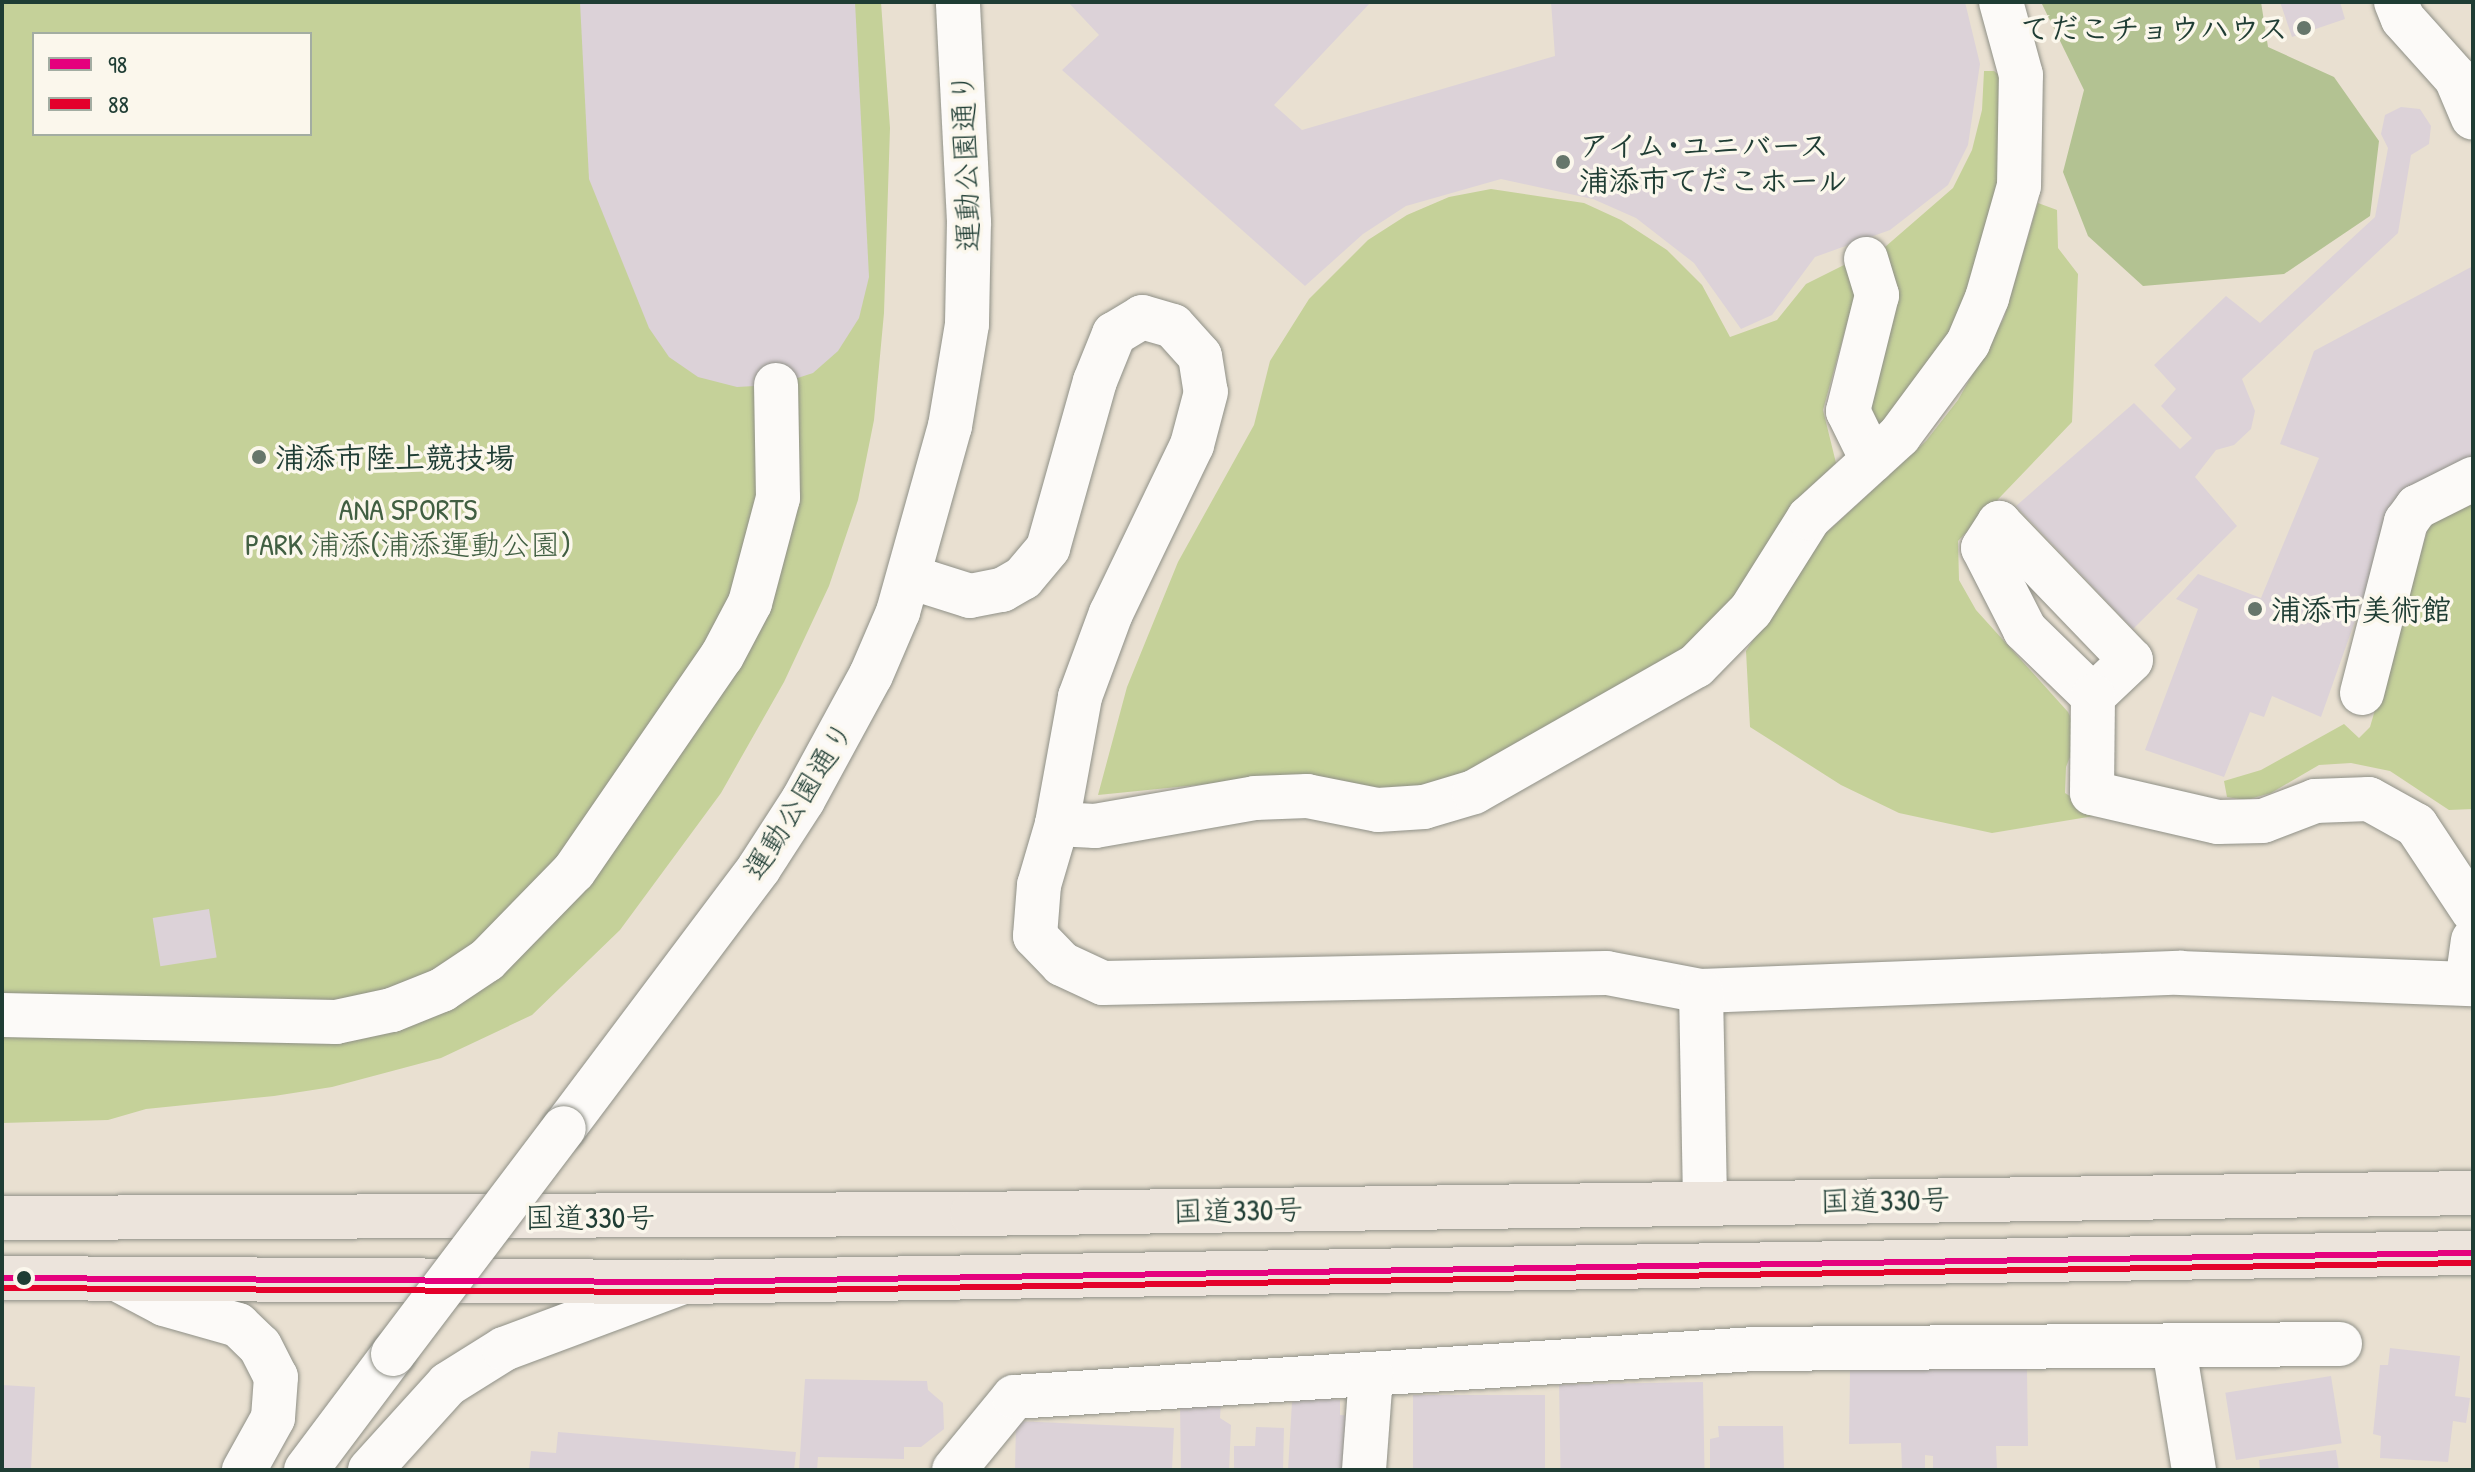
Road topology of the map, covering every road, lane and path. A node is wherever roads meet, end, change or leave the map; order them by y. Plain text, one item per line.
1 (958, 2) edge
2 (2001, 2) edge
3 (2396, 2) edge
4 (2473, 118) edge
5 (1866, 259) dead end
6 (776, 385) dead end
7 (1872, 460) junction
8 (2473, 479) edge
9 (910, 577) junction
10 (2362, 693) dead end
11 (2093, 696) dead end
12 (1057, 824) junction
13 (2473, 911) edge
14 (2473, 940) edge
15 (2470, 984) edge
16 (1701, 991) junction
17 (2, 1015) edge
18 (2473, 1193) edge
19 (1705, 1202) junction
20 (2, 1218) edge
21 (2473, 1253) edge
22 (2, 1278) edge
23 (117, 1279) junction
24 (683, 1282) junction
25 (2340, 1344) dead end
26 (2174, 1348) junction
27 (1371, 1374) junction
28 (244, 1470) edge
29 (306, 1470) edge
30 (370, 1470) edge
31 (954, 1470) edge
32 (1364, 1470) edge
33 (2194, 1470) edge

1 - 9 street, 運動公園通り
2 - 7 street
3 - 4 street
5 - 7 street
6 - 17 street
7 - 12 street
8 - 10 street
9 - 12 street
9 - 29 street, 運動公園通り, bridge
11 - 13 street
12 - 16 street
14 - 15 street
15 - 16 street
16 - 19 street
18 - 19 highway, 国道330号
19 - 20 highway, 国道330号
21 - 24 highway, 国道330号
22 - 23 highway, 国道330号
23 - 24 highway, 国道330号
23 - 28 street
24 - 30 street
25 - 26 street
26 - 27 street
26 - 33 street
27 - 31 street
27 - 32 street

